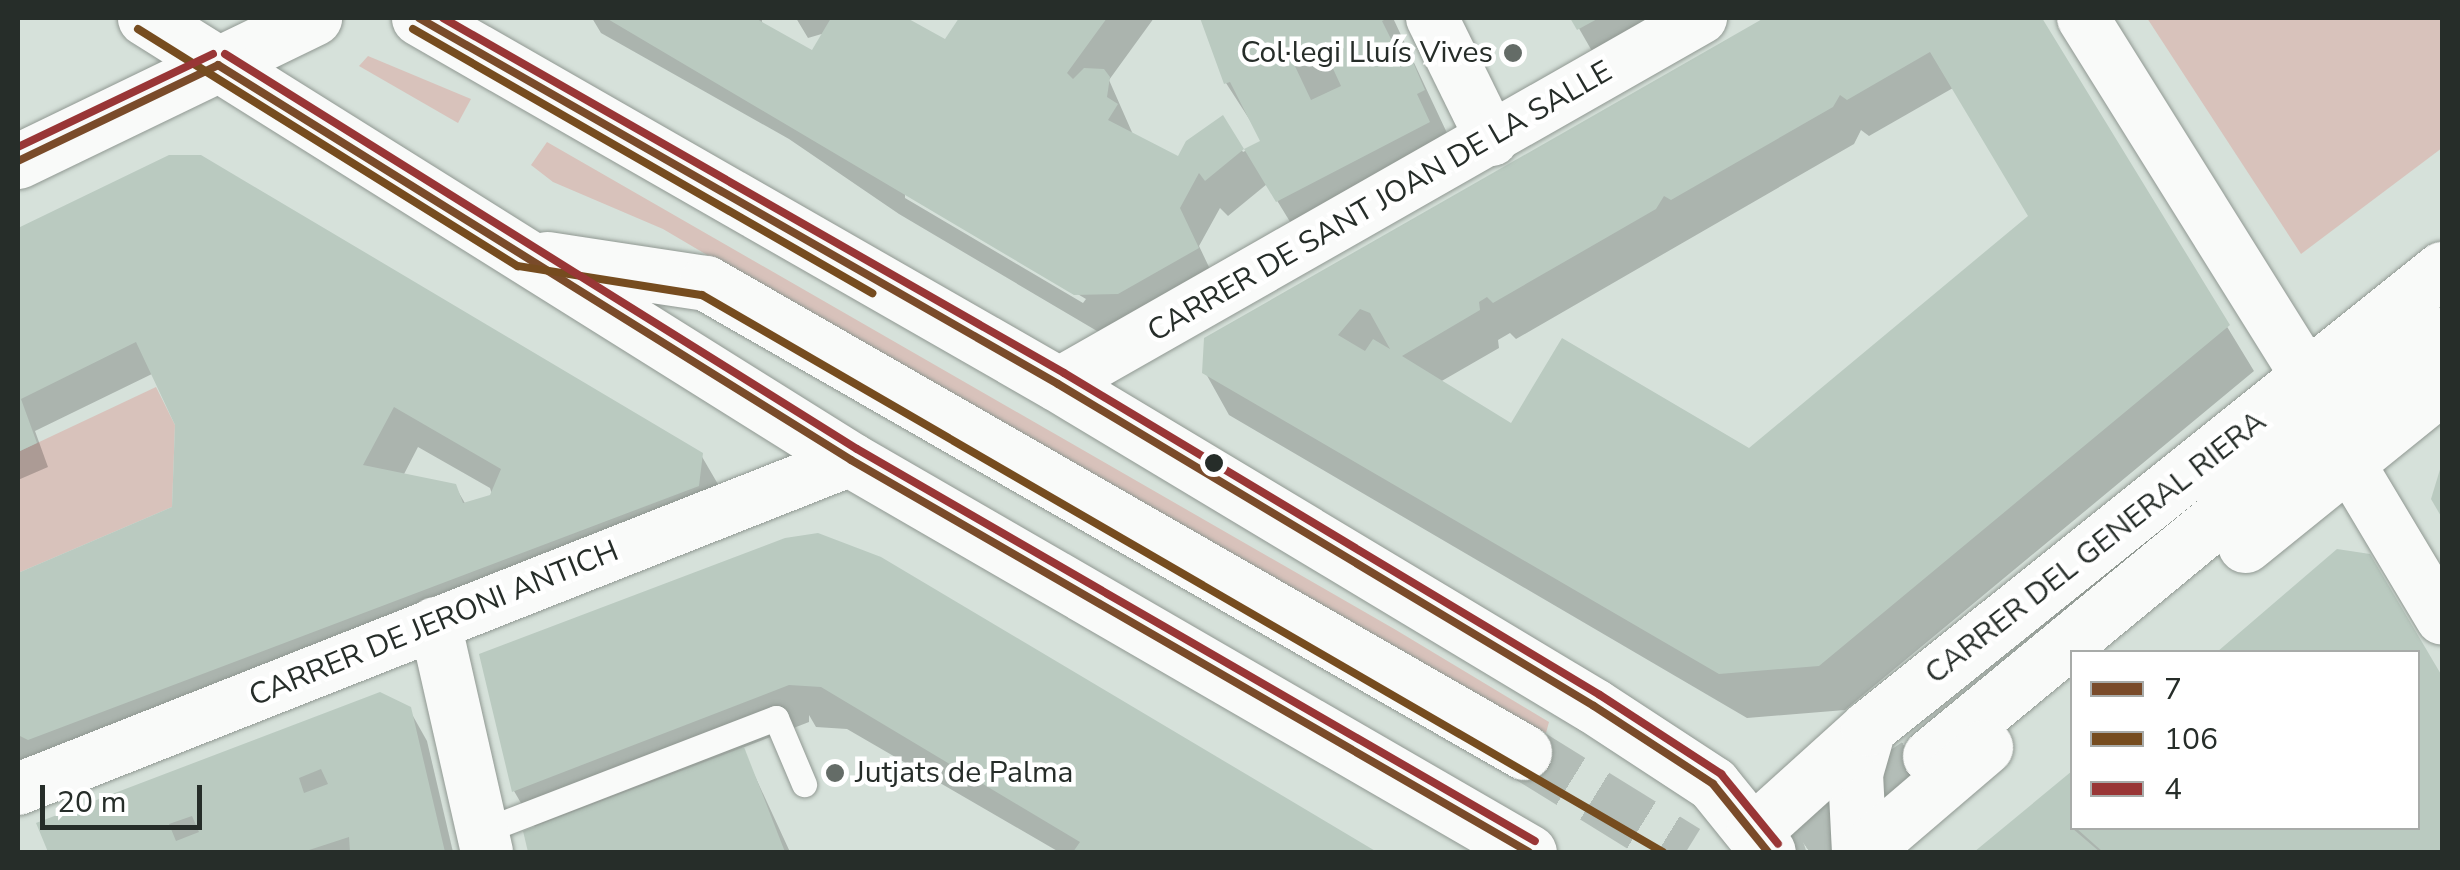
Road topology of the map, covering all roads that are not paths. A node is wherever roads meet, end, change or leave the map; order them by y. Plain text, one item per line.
1 (145, 18) edge
2 (314, 18) edge
3 (419, 18) edge
4 (1432, 18) edge
5 (1702, 18) edge
6 (2082, 18) edge
7 (218, 65) junction
8 (1492, 140) junction
9 (18, 160) edge
10 (524, 255) junction
11 (2442, 269) edge
12 (2442, 334) edge
13 (2309, 380) junction
14 (1058, 384) junction
15 (2442, 386) edge
16 (850, 460) junction
17 (2350, 465) junction
18 (2442, 620) edge
19 (435, 623) junction
20 (2106, 650) edge
21 (2070, 678) edge
22 (1868, 728) junction
23 (1524, 752) tunnel mouth
24 (1930, 756) tunnel mouth
25 (804, 784) dead end
26 (18, 790) edge
27 (485, 842) edge
28 (1752, 845) edge
29 (1529, 852) edge
30 (1860, 852) edge

1 - 7 main road
2 - 7 main road
3 - 14 main road
4 - 8 street
5 - 8 street, CARRER DE SANT JOAN DE LA SALLE
6 - 13 street
7 - 9 main road
7 - 10 main road
8 - 14 street, CARRER DE SANT JOAN DE LA SALLE
10 - 16 main road
10 - 23 main road
11 - 13 main road, CARRER DEL GENERAL RIERA
12 - 24 main road
13 - 22 main road, CARRER DEL GENERAL RIERA
14 - 28 main road
15 - 17 main road
16 - 19 street, CARRER DE JERONI ANTICH
16 - 29 main road
17 - 18 street
17 - 20 main road
19 - 26 street, CARRER DE JERONI ANTICH
19 - 27 street
21 - 30 main road
22 - 28 main road, CARRER DEL GENERAL RIERA
22 - 30 main road
25 - 27 lane

